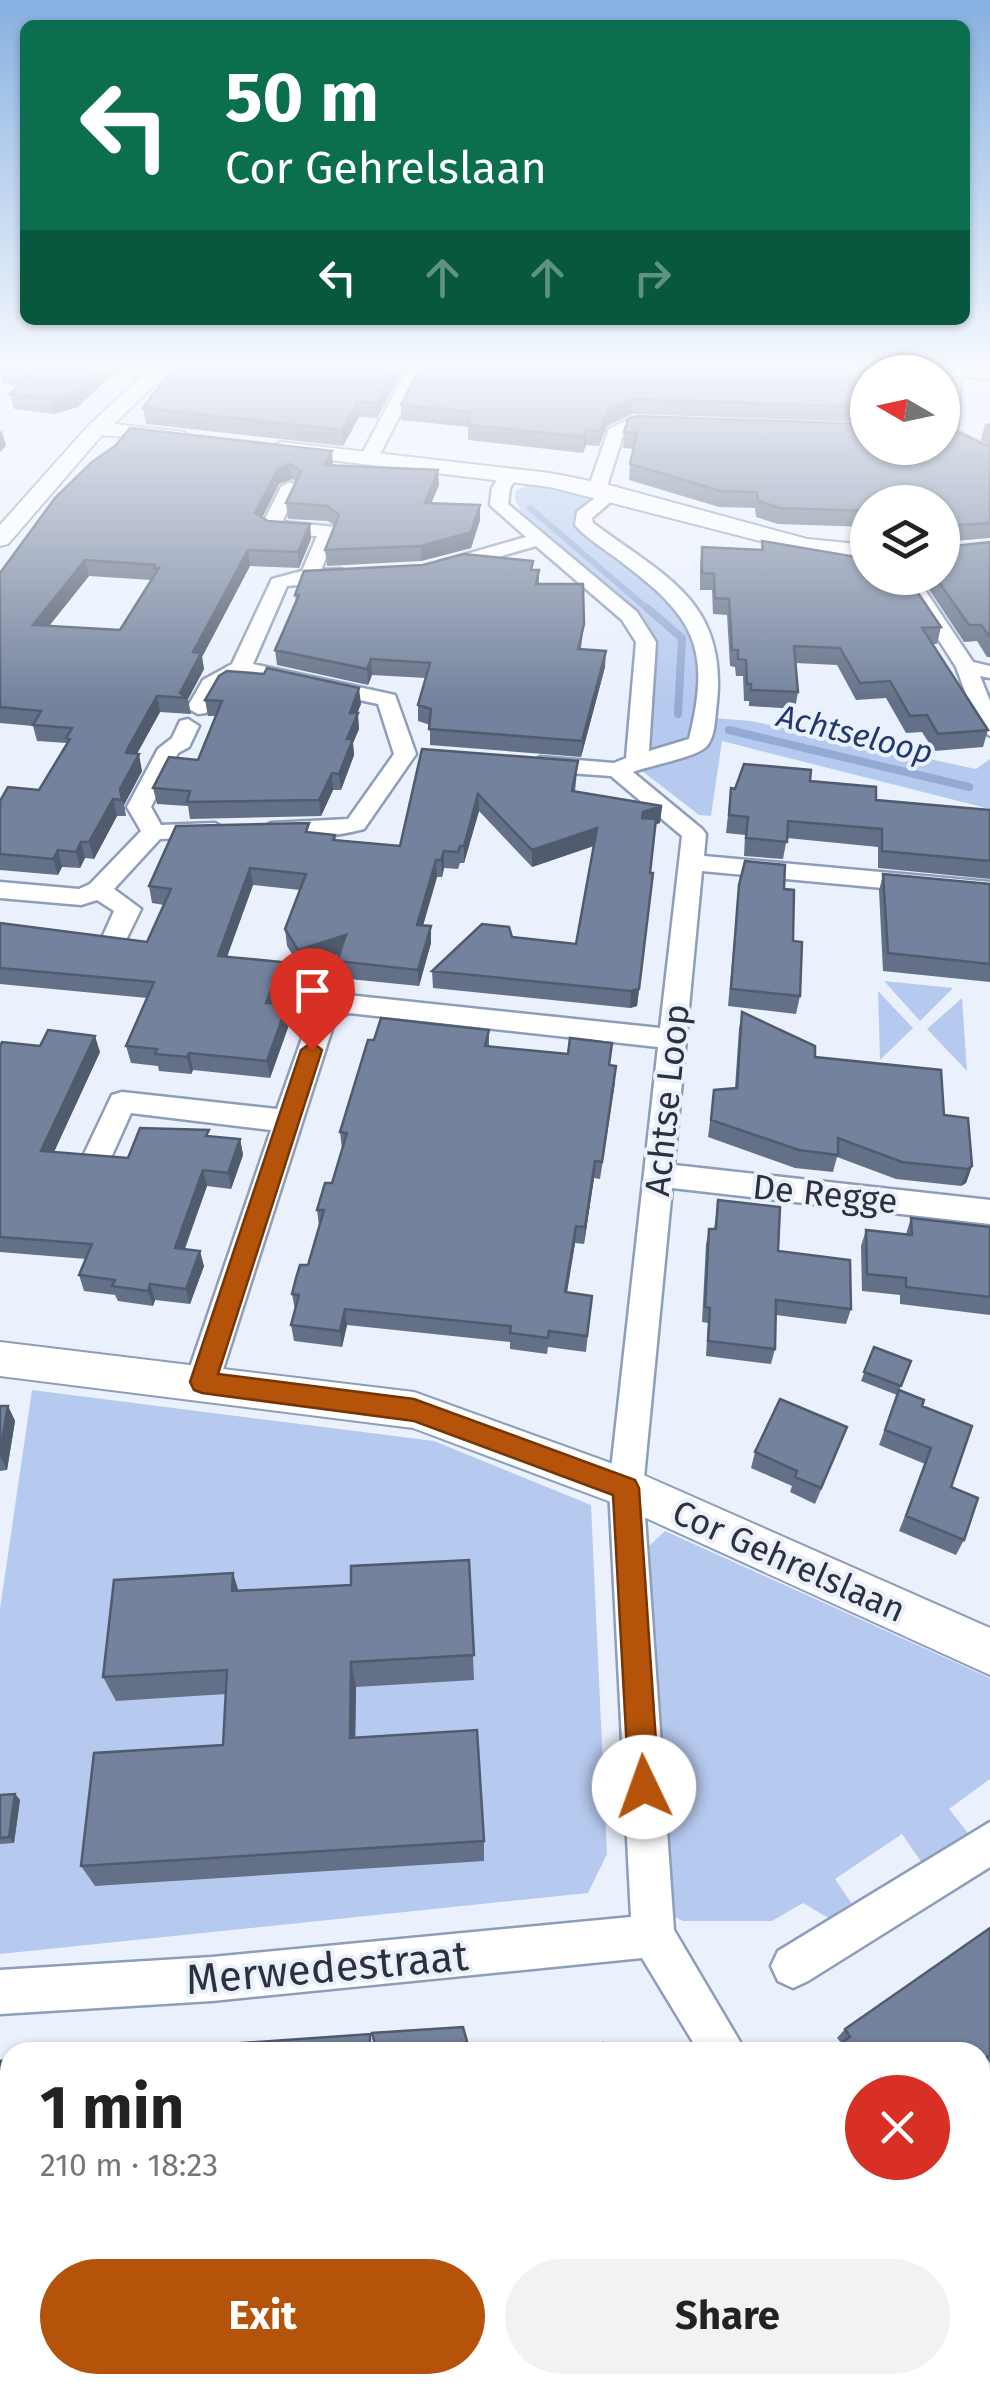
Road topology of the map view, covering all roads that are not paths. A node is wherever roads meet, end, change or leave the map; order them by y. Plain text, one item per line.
1 (51, 481) edge
2 (506, 481) edge
3 (543, 481) edge
4 (606, 481) edge
5 (290, 487) edge
6 (604, 491) junction
7 (0, 539) edge
8 (536, 540) junction
9 (850, 550) edge
10 (423, 572) edge
11 (366, 574) edge
12 (308, 576) junction
13 (919, 595) edge
14 (241, 668) junction
15 (966, 668) junction
16 (990, 672) edge
17 (990, 729) edge
18 (520, 762) edge
19 (627, 766) junction
20 (153, 832) junction
21 (693, 862) junction
22 (0, 890) edge
23 (99, 890) junction
24 (990, 890) edge
25 (114, 940) edge
26 (672, 1039) junction
27 (288, 1121) junction
28 (99, 1154) edge
29 (660, 1175) junction
30 (990, 1212) edge
31 (0, 1359) edge
32 (202, 1382) junction
33 (626, 1488) junction
34 (990, 1652) edge
35 (990, 1843) edge
36 (653, 1936) junction
37 (793, 1966) dead end
38 (0, 1992) edge
39 (718, 2042) edge

1 - 7 street
2 - 8 street
3 - 6 street
4 - 6 street
5 - 12 street
6 - 9 street
6 - 19 street
8 - 10 street
8 - 19 street
11 - 12 street
12 - 14 street
13 - 15 street
14 - 20 street
14 - 20 street
15 - 16 street
15 - 17 street
18 - 19 street
19 - 21 street, Achtse Loop
20 - 23 street
21 - 24 street
21 - 26 street, Achtse Loop
22 - 23 street
23 - 25 street
26 - 27 street
26 - 29 street, Achtse Loop
27 - 28 street
27 - 32 street
29 - 30 street, De Regge
29 - 33 street, Achtse Loop
31 - 32 street, Cor Gehrelslaan
32 - 33 street, Cor Gehrelslaan
33 - 34 street, Cor Gehrelslaan
33 - 36 street, Achtse Loop
35 - 37 street
36 - 38 street, Merwedestraat
36 - 39 street

